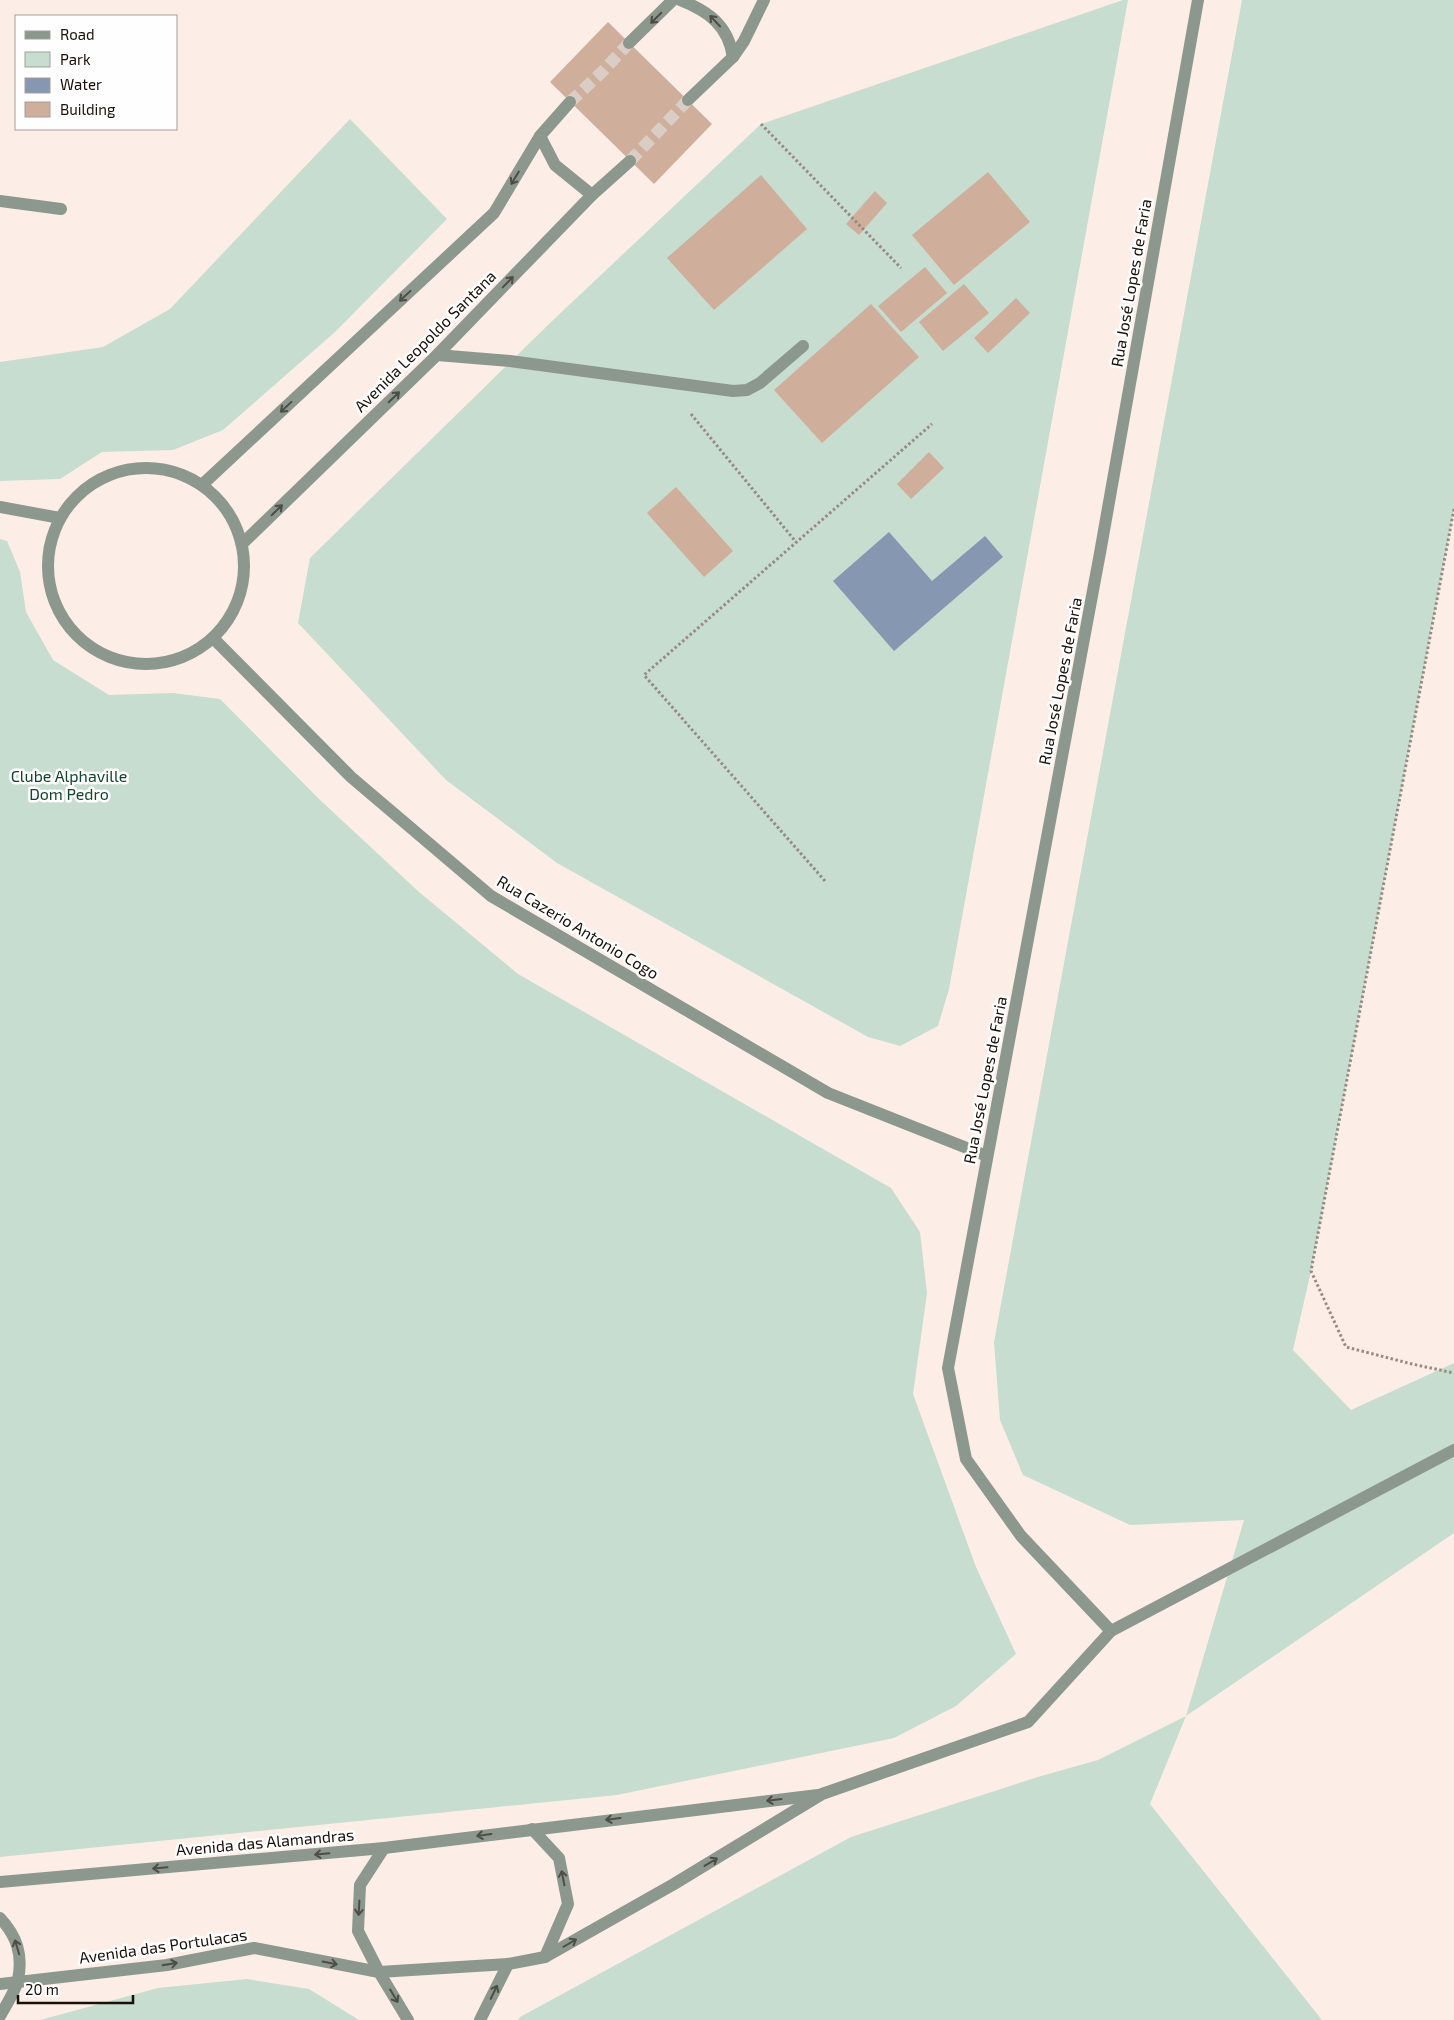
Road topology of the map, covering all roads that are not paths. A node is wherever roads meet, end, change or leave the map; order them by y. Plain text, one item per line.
1 (673, 0) edge
2 (680, 0) edge
3 (764, 0) edge
4 (1198, 0) edge
5 (629, 43) tunnel mouth
6 (734, 56) junction
7 (688, 100) tunnel mouth
8 (570, 102) tunnel mouth
9 (540, 136) junction
10 (630, 161) tunnel mouth
11 (592, 195) junction
12 (0, 201) edge
13 (61, 209) dead end
14 (803, 346) dead end
15 (437, 355) junction
16 (203, 484) junction
17 (0, 507) edge
18 (60, 518) junction
19 (242, 544) junction
20 (213, 638) junction
21 (987, 1156) junction
22 (1454, 1450) edge
23 (1111, 1631) junction
24 (822, 1794) junction
25 (532, 1829) junction
26 (384, 1848) junction
27 (0, 1882) edge
28 (0, 1918) edge
29 (546, 1957) junction
30 (508, 1964) junction
31 (379, 1972) junction
32 (18, 1981) junction
33 (0, 1984) edge
34 (0, 2016) edge
35 (408, 2020) edge
36 (480, 2020) edge

1 -> 5 street
6 -> 2 street
3 - 6 street
4 - 21 street, Rua José Lopes de Faria
6 - 7 street
8 - 9 street
9 - 11 street
9 -> 16 street
10 - 11 street, Avenida Leopoldo Santana
15 -> 11 street, Avenida Leopoldo Santana
12 - 13 street
14 - 15 street
19 -> 15 street, Avenida Leopoldo Santana
16 - 18 street
16 - 19 street
17 - 18 street
18 - 20 street
19 - 20 street
20 - 21 street, Rua Cazerio Antonio Cogo
21 - 23 street, Rua José Lopes de Faria
22 - 23 street
23 - 24 street
24 -> 25 street, Avenida das Alamandras
29 -> 24 street, Avenida das Portulacas
25 -> 26 street, Avenida das Alamandras
29 -> 25 street
26 -> 27 street, Avenida das Alamandras
26 -> 31 street
32 -> 28 street
29 - 30 street, Avenida das Portulacas
30 - 31 street, Avenida das Portulacas
36 -> 30 street
32 -> 31 street, Avenida das Portulacas
31 -> 35 street
32 - 33 street, Avenida das Portulacas
32 - 34 street

